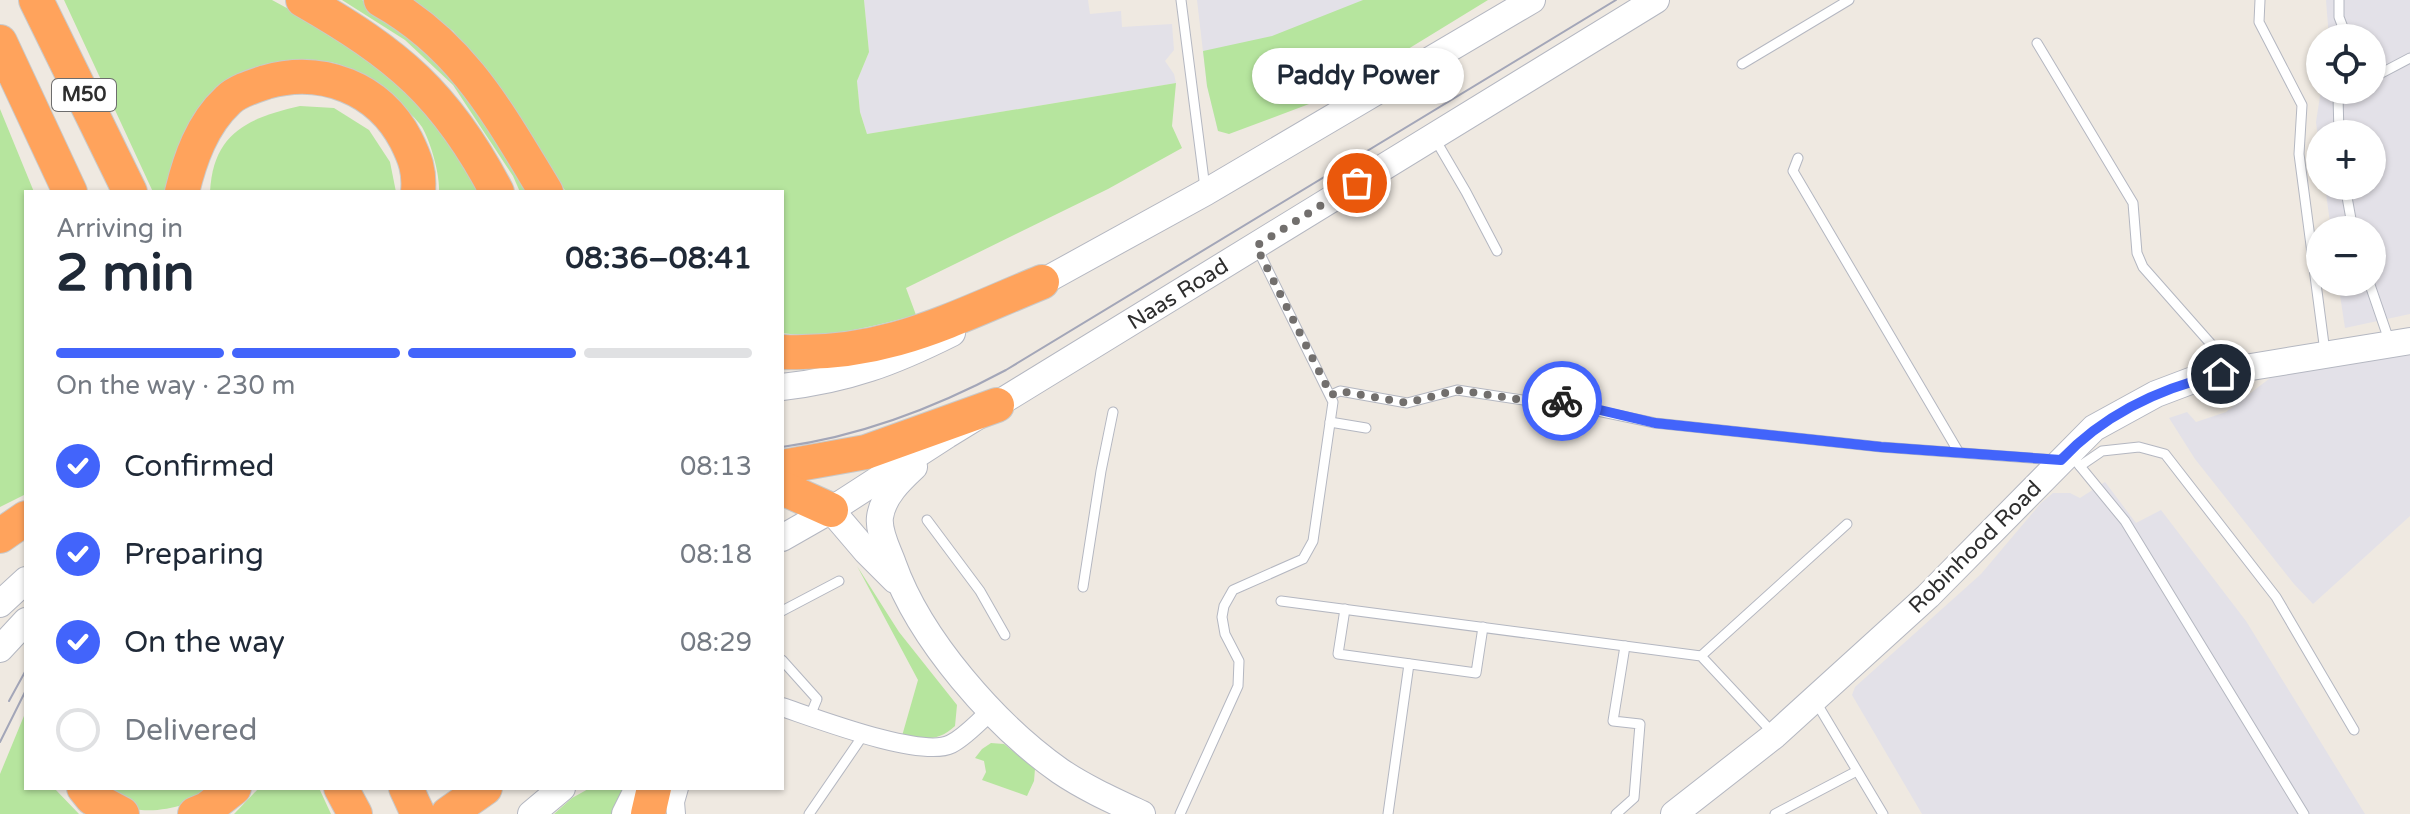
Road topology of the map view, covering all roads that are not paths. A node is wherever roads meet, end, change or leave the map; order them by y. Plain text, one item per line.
1 (36, 0) edge
2 (303, 0) edge
3 (381, 0) edge
4 (1181, 0) edge
5 (1532, 0) edge
6 (1656, 0) edge
7 (1849, 0) edge
8 (2260, 0) edge
9 (2339, 0) edge
10 (2342, 24) edge
11 (0, 42) edge
12 (2037, 43) dead end
13 (0, 51) edge
14 (2410, 58) edge
15 (1742, 64) dead end
16 (2386, 71) edge
17 (1433, 136) junction
18 (1798, 158) dead end
19 (55, 190) edge
20 (69, 190) edge
21 (129, 190) edge
22 (182, 190) edge
23 (418, 190) edge
24 (496, 190) edge
25 (545, 190) edge
26 (1206, 192) junction
27 (1256, 246) junction
28 (1497, 251) dead end
29 (1042, 282) junction
30 (2376, 296) edge
31 (2400, 343) edge
32 (784, 352) edge
33 (2325, 355) junction
34 (2221, 374) junction
35 (784, 387) edge
36 (1331, 395) junction
37 (997, 405) junction
38 (1113, 412) dead end
39 (1330, 422) junction
40 (1366, 428) dead end
41 (947, 435) junction
42 (1958, 451) junction
43 (2070, 459) junction
44 (784, 467) edge
45 (784, 489) edge
46 (831, 510) junction
47 (24, 519) edge
48 (927, 520) dead end
49 (1847, 524) dead end
50 (788, 533) edge
51 (0, 534) edge
52 (866, 551) junction
53 (24, 572) edge
54 (839, 581) dead end
55 (24, 582) edge
56 (900, 585) junction
57 (1083, 587) dead end
58 (0, 589) edge
59 (1281, 601) dead end
60 (0, 604) edge
61 (1345, 609) junction
62 (784, 610) edge
63 (24, 623) edge
64 (1483, 627) junction
65 (1005, 635) dead end
66 (1625, 646) junction
67 (0, 649) edge
68 (1701, 656) junction
69 (784, 662) edge
70 (1409, 664) junction
71 (1814, 699) junction
72 (784, 708) edge
73 (990, 712) junction
74 (810, 716) junction
75 (2354, 730) dead end
76 (864, 734) junction
77 (1775, 735) junction
78 (1855, 772) junction
79 (86, 790) edge
80 (231, 790) edge
81 (342, 790) edge
82 (407, 790) edge
83 (560, 790) edge
84 (637, 790) edge
85 (654, 790) edge
86 (678, 790) edge
87 (122, 814) edge
88 (195, 814) edge
89 (355, 814) edge
90 (418, 814) edge
91 (531, 814) edge
92 (625, 814) edge
93 (648, 814) edge
94 (676, 814) edge
95 (809, 814) edge
96 (1142, 814) edge
97 (1180, 814) edge
98 (1388, 814) edge
99 (1616, 814) edge
100 (1674, 814) edge
101 (1775, 814) edge
102 (1883, 814) edge
103 (2304, 814) edge

1 - 21 highway, M50
2 - 24 highway
3 - 25 highway
4 - 26 lane
5 - 26 main road
6 - 17 main road, Naas Road
7 - 15 lane
8 - 33 lane
9 - 10 lane
11 - 20 highway, M50
12 - 34 lane
13 - 19 highway
14 - 16 lane
17 - 27 main road, Naas Road
17 - 28 lane
18 - 42 lane
22 - 23 highway
26 - 29 main road
27 - 36 lane
27 - 37 main road, Naas Road
29 - 32 highway
29 - 35 main road
30 - 31 lane
31 - 33 main road, Robinhood Road
33 - 34 main road, Robinhood Road
34 - 43 main road, Robinhood Road
36 - 39 lane
36 - 42 lane
37 - 41 main road, Naas Road
37 - 44 highway
38 - 57 lane
39 - 40 lane
39 - 97 lane
41 - 46 main road, Naas Road
41 - 56 main road
42 - 43 lane
43 - 71 main road, Robinhood Road
43 - 75 lane
43 - 103 lane
45 - 46 highway
46 - 50 main road, Naas Road
46 - 52 main road
47 - 51 highway
48 - 65 lane
49 - 68 lane
50 - 52 main road
52 - 56 main road
53 - 58 main road
54 - 62 lane
55 - 60 main road
56 - 73 main road
59 - 61 lane
61 - 64 lane
61 - 70 lane
63 - 67 main road
64 - 66 lane
64 - 70 lane
66 - 68 lane
66 - 99 lane
68 - 77 lane
69 - 74 lane
70 - 98 lane
71 - 77 main road, Robinhood Road
71 - 78 lane
72 - 74 street
73 - 76 street
73 - 96 main road
74 - 76 street
76 - 95 lane
77 - 100 main road, Robinhood Road
78 - 101 lane
78 - 102 lane
79 - 87 highway
80 - 88 highway
81 - 89 highway
82 - 90 highway
83 - 91 main road
84 - 92 main road
85 - 93 highway
86 - 94 street

